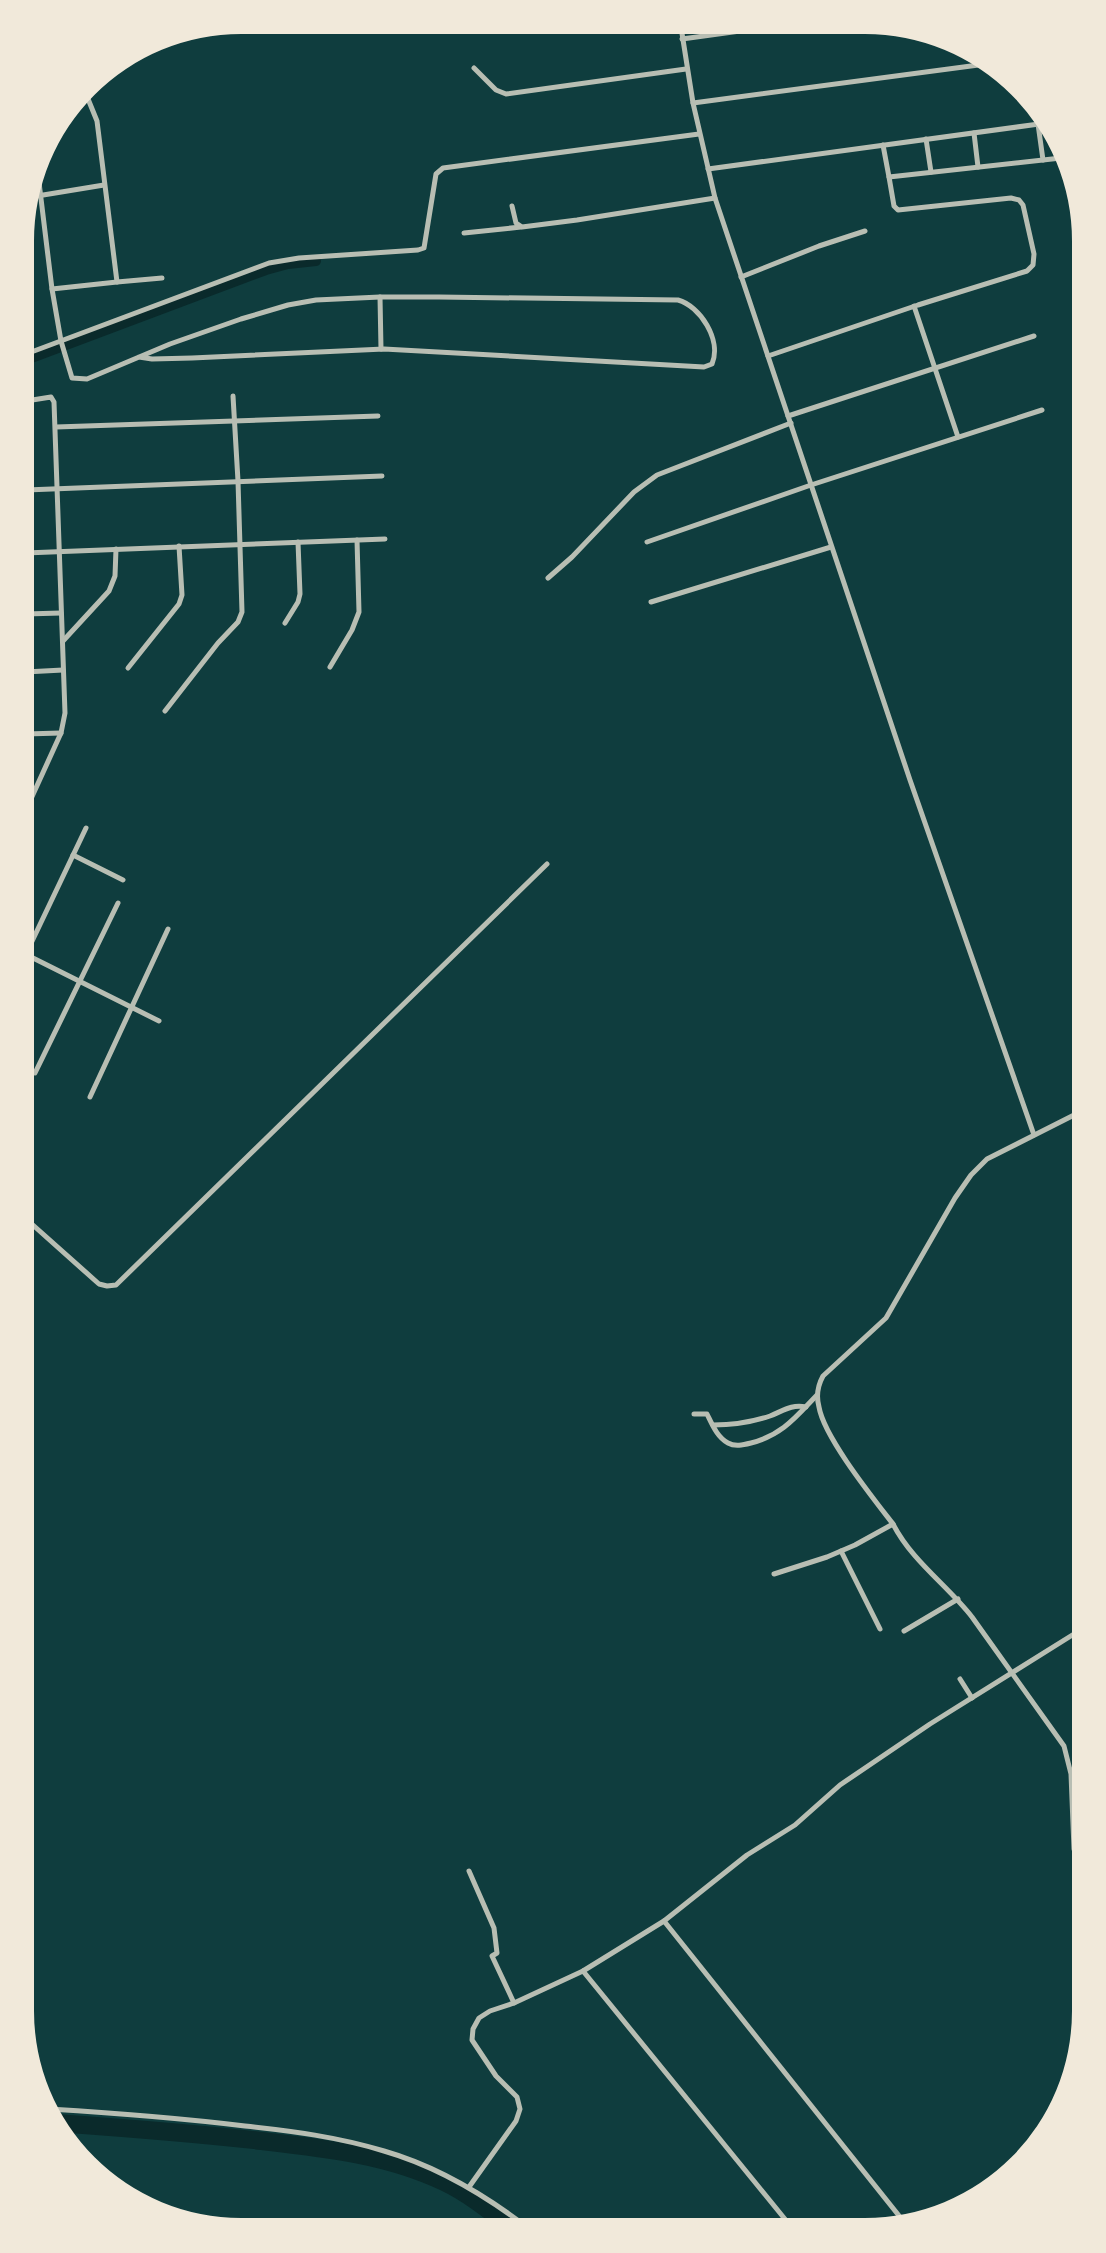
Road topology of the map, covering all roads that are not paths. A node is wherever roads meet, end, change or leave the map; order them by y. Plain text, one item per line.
1 (682, 34) edge
2 (718, 34) edge
3 (682, 39) junction
4 (973, 66) edge
5 (474, 68) dead end
6 (686, 69) junction
7 (89, 102) edge
8 (693, 103) junction
9 (1035, 125) edge
10 (1040, 132) edge
11 (974, 133) junction
12 (699, 134) junction
13 (926, 139) junction
14 (883, 145) junction
15 (1054, 159) edge
16 (1042, 160) junction
17 (978, 167) junction
18 (708, 169) junction
19 (931, 172) junction
20 (889, 177) junction
21 (104, 185) junction
22 (40, 195) joint
23 (715, 198) junction
24 (512, 206) dead end
25 (522, 226) junction
26 (865, 231) dead end
27 (464, 233) dead end
28 (741, 277) junction
29 (162, 278) dead end
30 (117, 282) junction
31 (52, 289) junction
32 (380, 297) junction
33 (914, 306) junction
34 (1034, 336) dead end
35 (62, 343) junction
36 (381, 349) junction
37 (35, 351) edge
38 (768, 356) junction
39 (139, 357) junction
40 (934, 369) junction
41 (233, 396) dead end
42 (35, 400) edge
43 (1042, 410) dead end
44 (378, 416) dead end
45 (788, 416) junction
46 (235, 422) junction
47 (791, 423) junction
48 (56, 427) junction
49 (958, 437) junction
50 (382, 476) dead end
51 (238, 481) junction
52 (811, 485) junction
53 (58, 488) junction
54 (35, 489) edge
55 (385, 539) dead end
56 (357, 540) junction
57 (298, 542) junction
58 (647, 542) dead end
59 (239, 544) junction
60 (179, 546) junction
61 (831, 547) junction
62 (116, 549) junction
63 (60, 551) junction
64 (35, 552) edge
65 (548, 578) dead end
66 (651, 602) dead end
67 (61, 613) junction
68 (35, 614) edge
69 (285, 623) dead end
70 (63, 640) junction
71 (330, 667) dead end
72 (128, 668) dead end
73 (63, 670) junction
74 (35, 671) edge
75 (165, 711) dead end
76 (62, 733) junction
77 (35, 734) edge
78 (35, 791) edge
79 (86, 828) dead end
80 (73, 855) junction
81 (547, 864) dead end
82 (123, 880) dead end
83 (118, 903) dead end
84 (168, 929) dead end
85 (35, 935) edge
86 (35, 960) edge
87 (78, 981) junction
88 (132, 1008) junction
89 (159, 1021) dead end
90 (35, 1073) dead end
91 (90, 1097) dead end
92 (1072, 1116) edge
93 (1034, 1135) junction
94 (34, 1226) edge
95 (817, 1395) junction
96 (806, 1407) junction
97 (694, 1414) dead end
98 (713, 1425) junction
99 (893, 1524) junction
100 (842, 1551) junction
101 (774, 1574) dead end
102 (958, 1599) junction
103 (880, 1629) dead end
104 (904, 1631) dead end
105 (1071, 1636) edge
106 (1012, 1675) junction
107 (960, 1679) dead end
108 (972, 1698) junction
109 (1071, 1777) edge
110 (469, 1871) dead end
111 (664, 1921) junction
112 (585, 1974) junction
113 (514, 2003) junction
114 (60, 2110) edge
115 (469, 2187) junction
116 (898, 2215) edge
117 (515, 2218) edge
118 (784, 2218) edge

1 - 3 street
2 - 3 street
3 - 6 street
4 - 8 street
5 - 6 street
6 - 8 street
7 - 21 street
8 - 12 street
9 - 11 street
10 - 16 street
11 - 13 street
11 - 17 street
12 - 18 street
12 - 35 street
13 - 14 street
13 - 19 street
14 - 18 street
14 - 20 street
15 - 16 street
16 - 17 street
17 - 19 street
18 - 23 street
19 - 20 street
20 - 33 street
21 - 22 street
21 - 30 street
22 - 31 street
23 - 25 street
23 - 28 street
24 - 25 street
25 - 27 street
26 - 28 street
28 - 38 street
29 - 30 street
30 - 31 street
31 - 35 street
32 - 36 street
32 - 36 street
32 - 39 street
33 - 38 street
33 - 40 street
34 - 40 street
35 - 37 street
35 - 39 street
36 - 39 street
38 - 45 street
40 - 45 street
40 - 49 street
41 - 46 street
42 - 48 street
43 - 49 street
44 - 46 street
45 - 47 street
46 - 48 street
46 - 51 street
47 - 52 street
47 - 65 street
48 - 53 street
49 - 52 street
50 - 51 street
51 - 53 street
51 - 59 street
52 - 58 street
52 - 61 street
53 - 54 street
53 - 63 street
55 - 56 street
56 - 57 street
56 - 71 street
57 - 59 street
57 - 69 street
59 - 60 street
59 - 75 street
60 - 62 street
60 - 72 street
61 - 66 street
61 - 93 street
62 - 63 street
62 - 70 street
63 - 64 street
63 - 67 street
67 - 68 street
67 - 70 street
70 - 73 street
73 - 74 street
73 - 76 street
76 - 77 street
76 - 78 street
79 - 80 street
80 - 82 street
80 - 85 street
81 - 94 street
83 - 87 street
84 - 88 street
86 - 87 street
87 - 88 street
87 - 90 street
88 - 89 street
88 - 91 street
92 - 93 street
93 - 95 street
95 - 96 street
95 - 99 street
96 - 98 street
96 - 98 street
97 - 98 street
99 - 100 street
99 - 102 street
100 - 101 street
100 - 103 street
102 - 104 street
102 - 106 street
105 - 106 street
106 - 108 street
106 - 109 street
107 - 108 street
108 - 111 street
110 - 113 street
111 - 112 street
111 - 116 street
112 - 113 street
112 - 118 street
113 - 115 street
114 - 115 street
115 - 117 street

